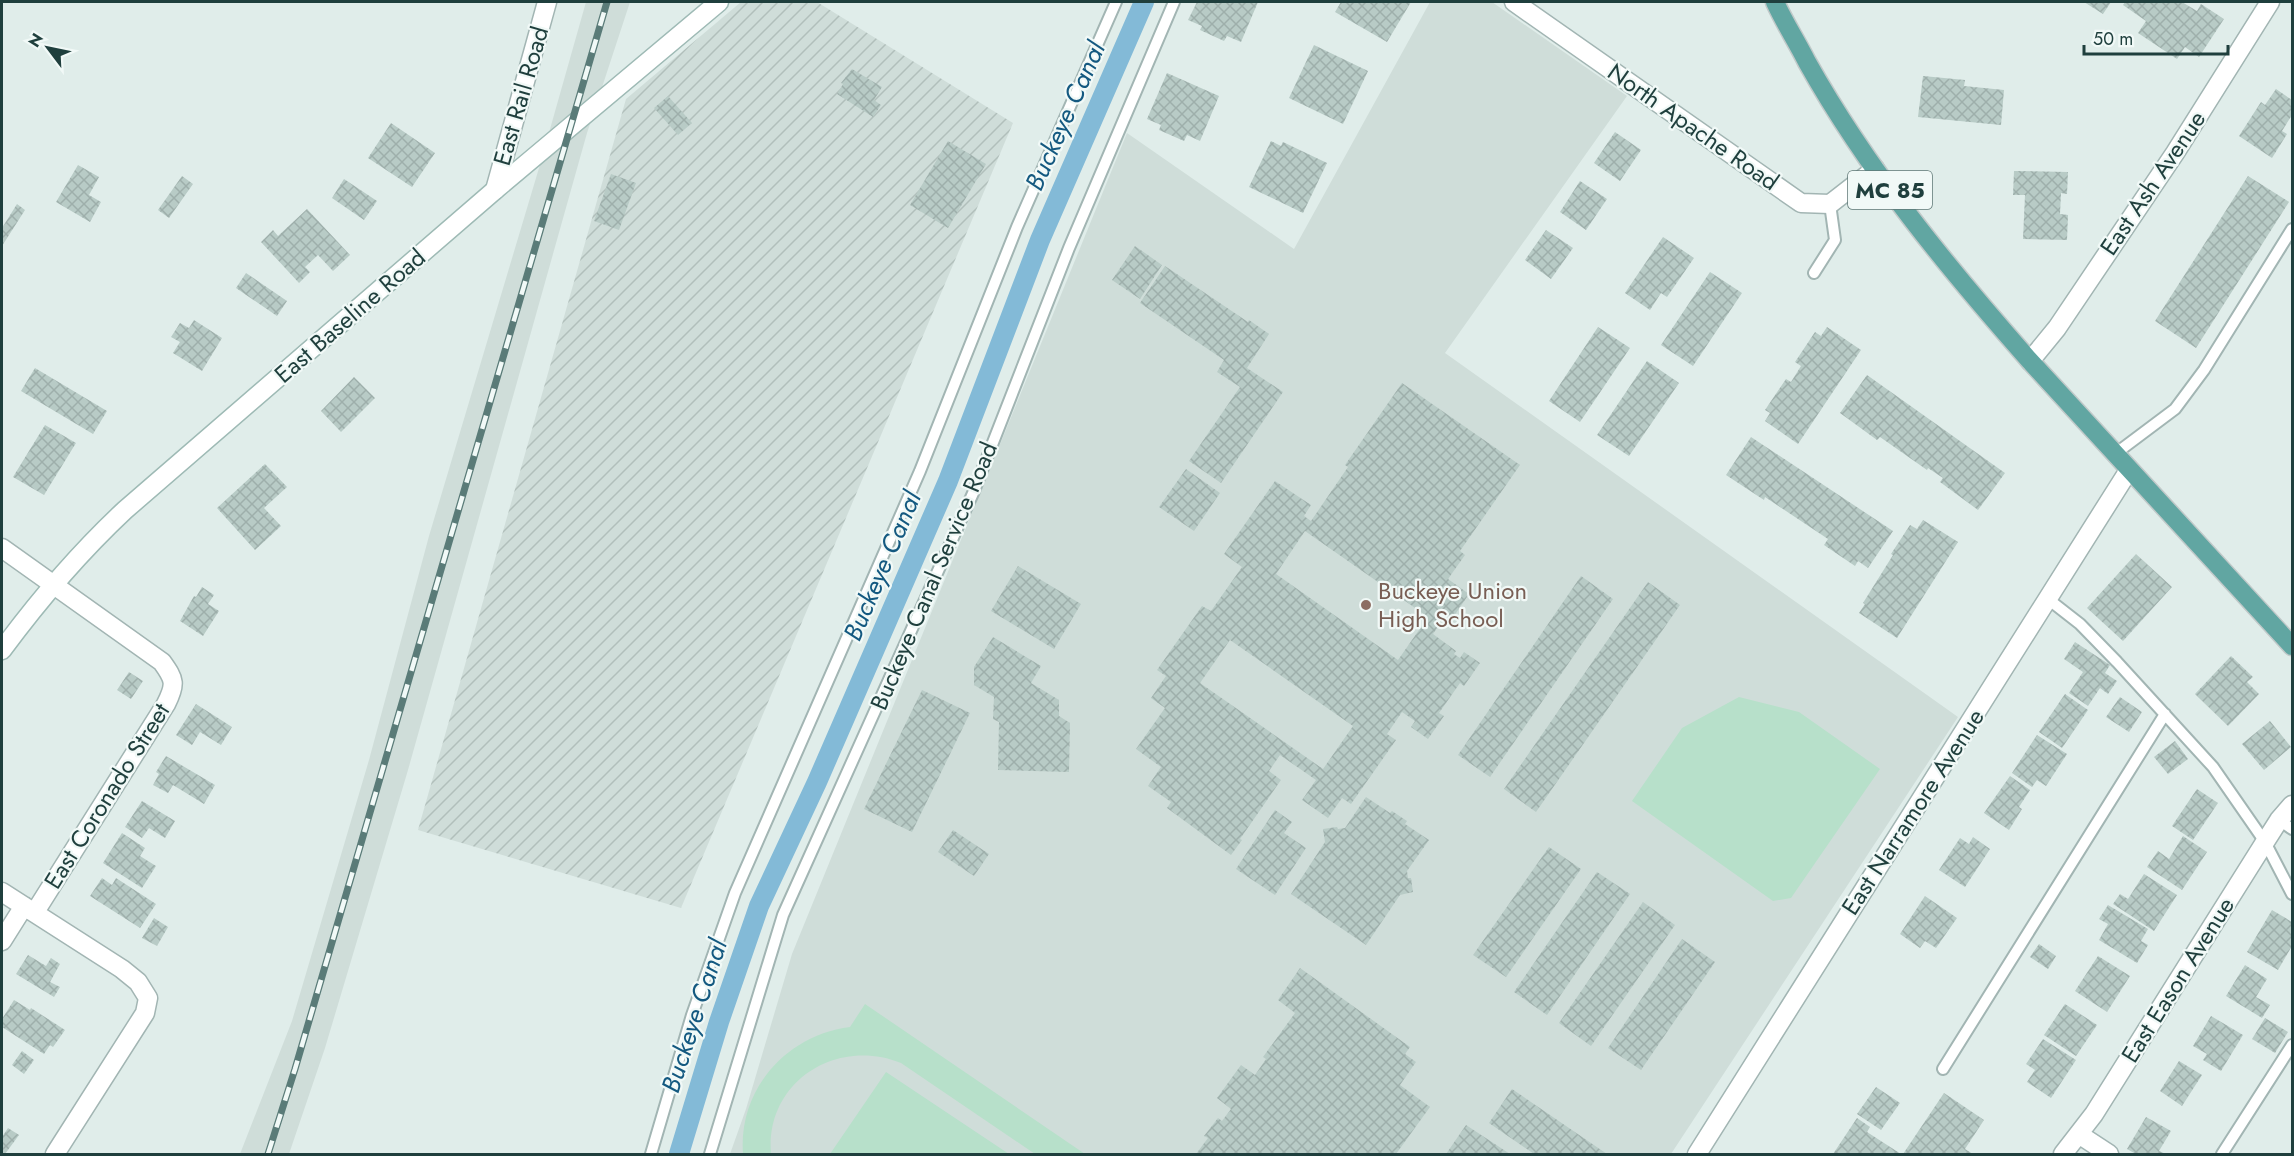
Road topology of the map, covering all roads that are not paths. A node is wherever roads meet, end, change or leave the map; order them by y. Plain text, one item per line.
1 (548, 2) edge
2 (719, 2) edge
3 (1116, 2) edge
4 (1174, 2) edge
5 (1514, 2) edge
6 (1775, 2) edge
7 (2269, 2) edge
8 (1875, 169) junction
9 (495, 190) junction
10 (1830, 204) junction
11 (2292, 229) edge
12 (1814, 273) dead end
13 (2030, 361) junction
14 (2115, 454) junction
15 (2129, 470) junction
16 (2, 548) edge
17 (52, 585) junction
18 (2048, 599) junction
19 (2292, 646) edge
20 (2, 650) edge
21 (2165, 714) junction
22 (2292, 805) edge
23 (2286, 825) edge
24 (2265, 842) junction
25 (2, 892) edge
26 (2292, 894) edge
27 (29, 909) junction
28 (2, 941) edge
29 (2292, 1045) edge
30 (1943, 1069) dead end
31 (2080, 1135) junction
32 (55, 1155) edge
33 (651, 1155) edge
34 (710, 1155) edge
35 (1697, 1155) edge
36 (2063, 1155) edge
37 (2109, 1155) edge
38 (2222, 1155) edge

1 - 9 street, East Rail Road
2 - 9 street, East Baseline Road
3 - 33 lane
4 - 34 lane, Buckeye Canal Service Road
5 - 10 street, North Apache Road
6 - 8 main road, MC 85
7 - 13 street, East Ash Avenue
8 - 10 street
8 - 13 main road, MC 85
9 - 17 street, East Baseline Road
10 - 12 lane
11 - 14 lane
13 - 14 main road, MC 85
14 - 15 main road, MC 85
15 - 18 street, East Narramore Avenue
15 - 19 main road, MC 85
16 - 17 street
17 - 20 street, East Baseline Road
17 - 27 street, East Coronado Street
18 - 21 lane
18 - 35 street, East Narramore Avenue
21 - 24 lane
21 - 30 lane
22 - 23 street, East Eason Avenue
23 - 24 street, East Eason Avenue
24 - 26 lane
24 - 31 street, East Eason Avenue
25 - 27 street
27 - 28 street, East Coronado Street
27 - 32 street
29 - 38 lane
31 - 36 street, East Eason Avenue
31 - 37 street

